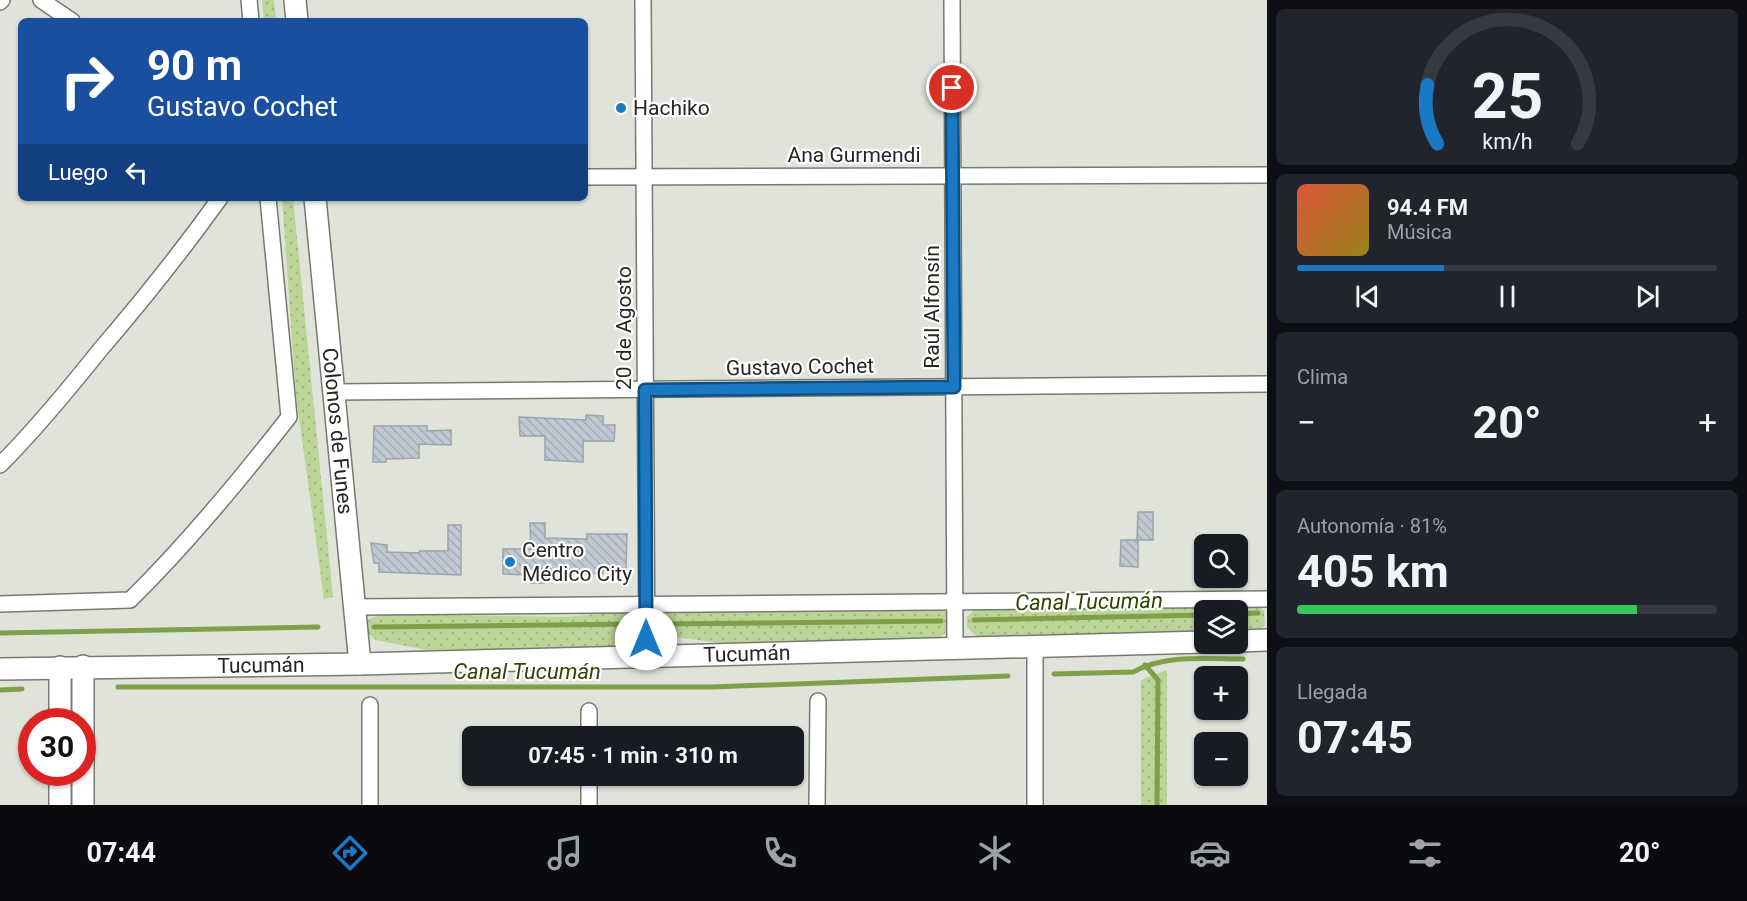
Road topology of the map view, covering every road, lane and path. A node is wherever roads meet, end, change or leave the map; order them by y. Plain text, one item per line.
1 (41, 0) edge
2 (249, 0) edge
3 (295, 0) edge
4 (644, 0) edge
5 (952, 0) edge
6 (68, 18) edge
7 (251, 18) edge
8 (297, 18) edge
9 (1267, 175) edge
10 (953, 176) junction
11 (588, 177) edge
12 (644, 177) junction
13 (218, 201) edge
14 (268, 201) edge
15 (315, 201) edge
16 (1267, 384) edge
17 (954, 387) junction
18 (645, 390) junction
19 (334, 392) junction
20 (0, 465) edge
21 (1267, 599) edge
22 (955, 602) junction
23 (0, 604) edge
24 (646, 605) junction
25 (354, 607) junction
26 (1267, 640) edge
27 (1248, 641) edge
28 (1194, 642) edge
29 (1035, 647) junction
30 (955, 649) junction
31 (647, 657) junction
32 (360, 664) junction
33 (83, 666) junction
34 (60, 667) junction
35 (0, 669) edge
36 (818, 701) dead end
37 (370, 705) dead end
38 (60, 708) edge
39 (589, 711) dead end
40 (589, 726) edge
41 (60, 786) edge
42 (589, 786) edge
43 (60, 805) edge
44 (83, 805) edge
45 (370, 805) edge
46 (590, 805) edge
47 (817, 805) edge
48 (1035, 805) edge

1 - 6 street
2 - 7 street
3 - 8 main road
4 - 12 street, 20 de Agosto
5 - 10 street, Raúl Alfonsín
9 - 10 street, Ana Gurmendi
10 - 12 street, Ana Gurmendi
10 - 17 street, Raúl Alfonsín
11 - 12 street, Ana Gurmendi
12 - 18 street, 20 de Agosto
13 - 20 street
14 - 23 street
15 - 19 main road, Colonos de Funes
16 - 17 street, Gustavo Cochet
17 - 18 street, Gustavo Cochet
17 - 22 street, Raúl Alfonsín
18 - 19 street, Gustavo Cochet
18 - 24 street, 20 de Agosto
19 - 25 main road, Colonos de Funes
21 - 22 street
22 - 24 street
22 - 30 street, Raúl Alfonsín
24 - 25 street
24 - 31 street, 20 de Agosto
25 - 32 main road, Colonos de Funes
26 - 27 main road
28 - 29 main road, Tucumán
29 - 30 main road, Tucumán
29 - 48 street
30 - 31 main road, Tucumán
31 - 32 main road, Tucumán
32 - 33 main road, Tucumán
33 - 34 main road, Tucumán
33 - 44 main road
34 - 35 main road, Tucumán
34 - 38 main road
36 - 47 street
37 - 45 street
39 - 40 street
41 - 43 main road
42 - 46 street

